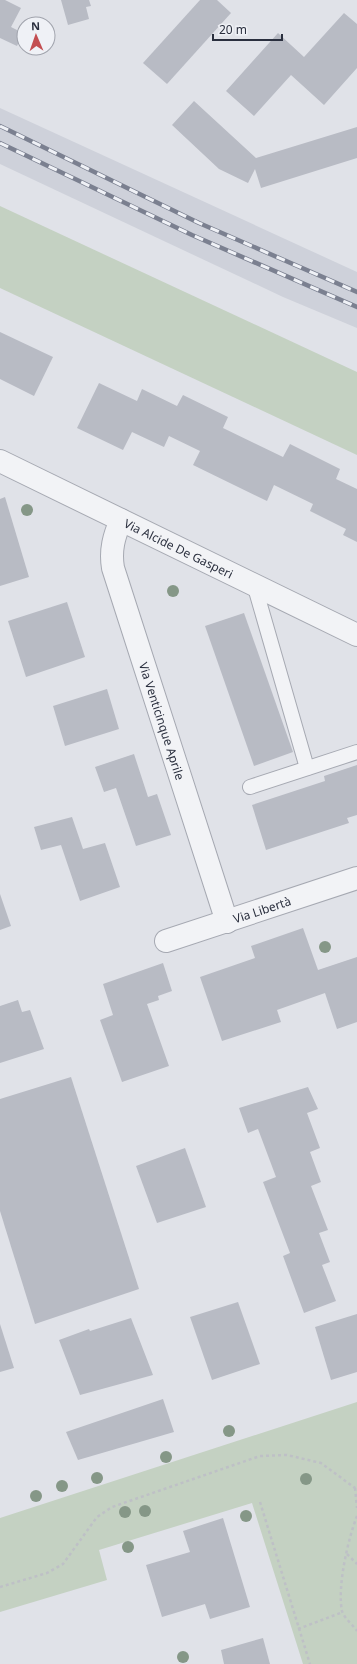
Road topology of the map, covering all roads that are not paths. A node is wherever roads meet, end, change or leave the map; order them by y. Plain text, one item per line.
1 (0, 461) edge
2 (121, 520) junction
3 (254, 584) junction
4 (357, 635) edge
5 (357, 752) edge
6 (307, 768) junction
7 (250, 787) dead end
8 (357, 878) edge
9 (227, 922) junction
10 (166, 941) dead end

1 - 2 street, Via Alcide De Gasperi
2 - 3 street, Via Alcide De Gasperi
2 - 9 street, Via Venticinque Aprile
3 - 4 street, Via Alcide De Gasperi
3 - 6 lane
5 - 6 lane
6 - 7 lane
8 - 9 street, Via Libertà
9 - 10 street, Via Libertà

